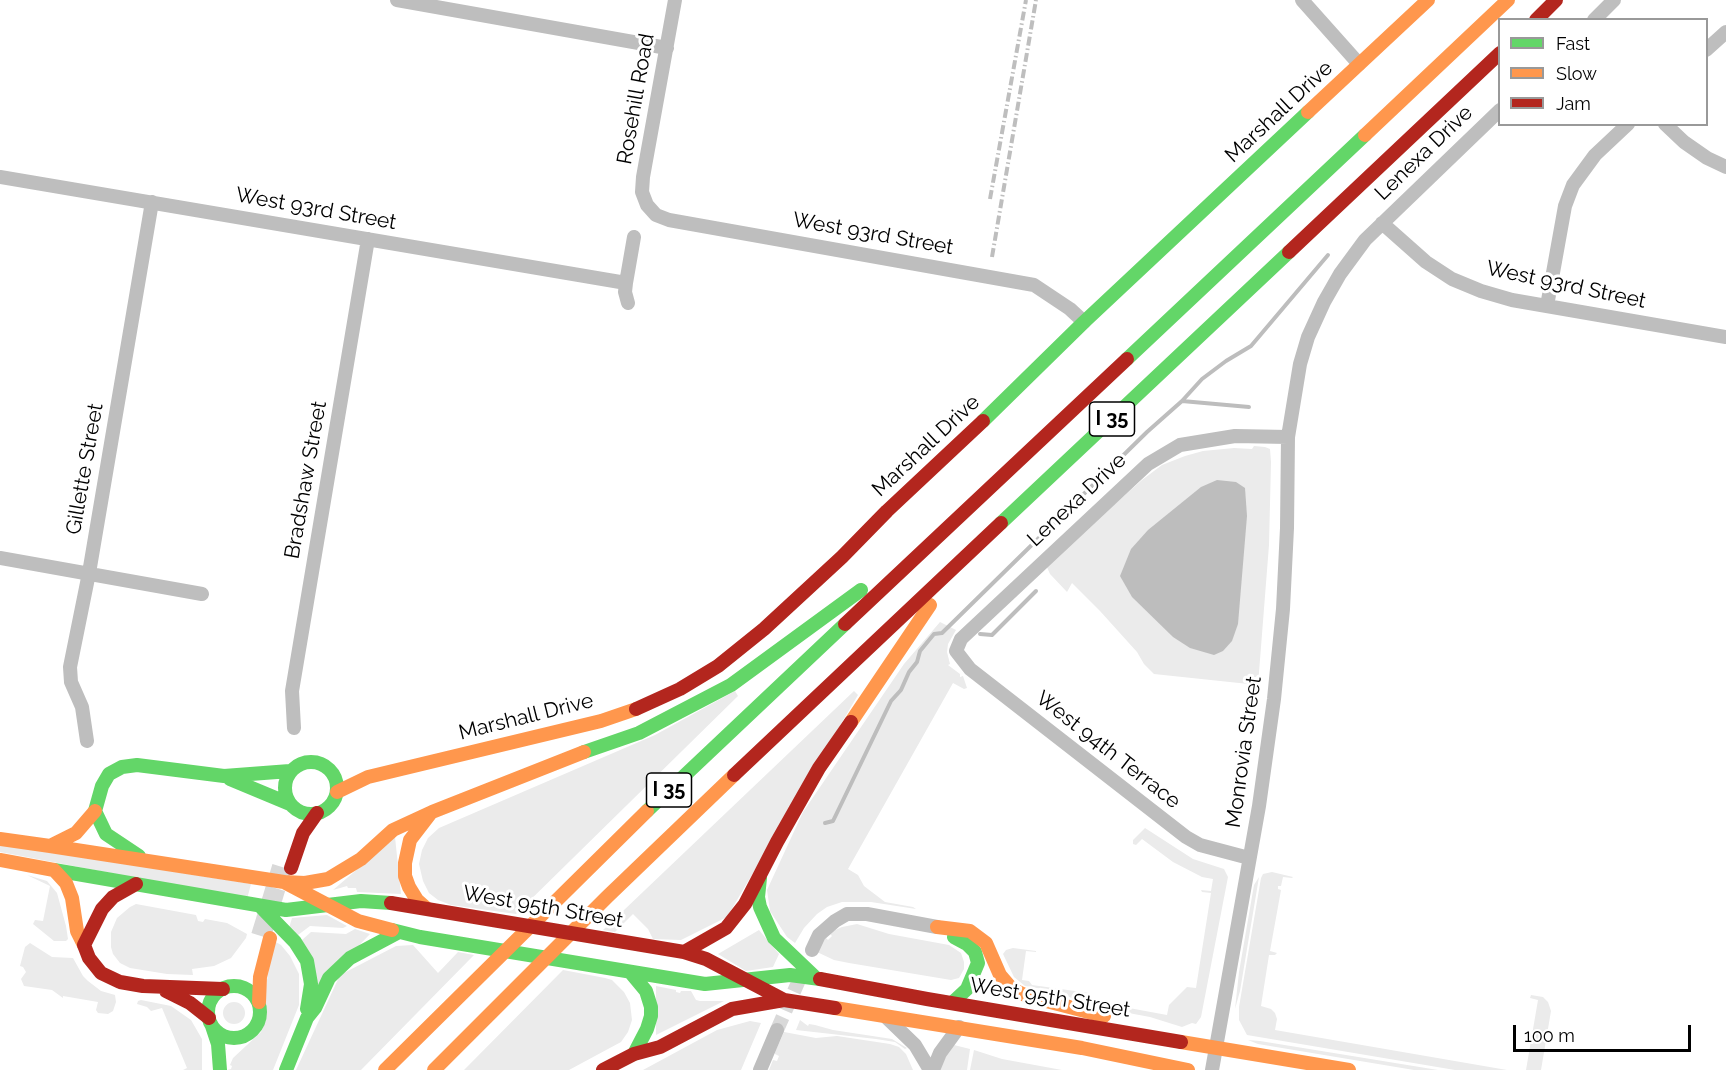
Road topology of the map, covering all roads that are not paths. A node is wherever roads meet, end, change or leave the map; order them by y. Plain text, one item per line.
1 (397, 0) edge
2 (675, 0) edge
3 (1302, 0) edge
4 (1428, 0) edge
5 (1508, 0) edge
6 (1556, 0) edge
7 (1614, 0) edge
8 (1538, 18) edge
9 (1596, 18) edge
10 (1726, 32) edge
11 (667, 48) junction
12 (1708, 49) edge
13 (1498, 55) edge
14 (1359, 64) junction
15 (1498, 112) edge
16 (1626, 126) edge
17 (1667, 126) edge
18 (1726, 167) edge
19 (0, 177) edge
20 (152, 202) junction
21 (647, 205) joint
22 (1383, 223) junction
23 (634, 237) dead end
24 (368, 239) junction
25 (626, 283) junction
26 (628, 303) dead end
27 (1547, 306) junction
28 (1084, 322) junction
29 (1726, 337) edge
30 (1288, 437) junction
31 (960, 516) junction
32 (0, 558) edge
33 (951, 572) junction
34 (89, 573) junction
35 (202, 594) dead end
36 (956, 651) joint
37 (294, 728) dead end
38 (87, 741) dead end
39 (328, 768) junction
40 (290, 771) junction
41 (225, 776) junction
42 (368, 777) junction
43 (337, 792) junction
44 (292, 806) junction
45 (95, 811) junction
46 (432, 812) junction
47 (317, 813) junction
48 (0, 838) edge
49 (50, 846) junction
50 (1249, 858) junction
51 (0, 860) edge
52 (150, 863) junction
53 (54, 870) junction
54 (760, 878) junction
55 (284, 882) junction
56 (136, 884) junction
57 (328, 905) junction
58 (261, 907) junction
59 (426, 908) junction
60 (937, 927) junction
61 (397, 933) junction
62 (84, 945) junction
63 (812, 950) dead end
64 (684, 952) junction
65 (626, 972) junction
66 (816, 978) junction
67 (745, 980) junction
68 (160, 988) junction
69 (226, 988) junction
70 (784, 1000) junction
71 (259, 1002) junction
72 (952, 1003) junction
73 (885, 1016) junction
74 (307, 1018) junction
75 (211, 1022) junction
76 (959, 1027) junction
77 (777, 1030) tunnel mouth
78 (239, 1038) junction
79 (1159, 1038) junction
80 (1216, 1047) junction
81 (634, 1054) junction
82 (221, 1070) edge
83 (286, 1070) edge
84 (385, 1070) edge
85 (434, 1070) edge
86 (603, 1070) edge
87 (760, 1070) edge
88 (932, 1070) edge
89 (1188, 1070) edge
90 (1212, 1070) edge
91 (1349, 1070) edge

1 - 11 street
2 - 11 street, Rosehill Road
3 - 14 street
4 - 14 main road, Marshall Drive
5 - 31 main road, I 35
6 - 8 main road
7 - 9 street
10 - 12 street
11 - 21 street, Rosehill Road
13 - 33 main road, I 35
14 - 28 main road, Marshall Drive
15 - 22 street, Lenexa Drive
16 - 27 street
17 - 18 street
19 - 20 street, West 93rd Street
20 - 24 street, West 93rd Street
20 - 34 street, Gillette Street
21 - 28 street, West 93rd Street
22 - 27 street, West 93rd Street
22 - 30 street, Lenexa Drive
23 - 25 street
24 - 25 street, West 93rd Street
24 - 37 street, Bradshaw Street
25 - 26 street
27 - 29 street, West 93rd Street
28 - 42 main road, Marshall Drive
30 - 36 street, Lenexa Drive
30 - 50 street, Monrovia Street
31 - 46 main road
31 - 84 main road, I 35
32 - 34 street
33 - 54 main road
33 - 85 main road, I 35
34 - 35 street
34 - 38 street, Gillette Street
36 - 50 street, West 94th Terrace
39 - 40 main road
39 - 42 main road, Marshall Drive
39 - 43 main road
40 - 41 main road
40 - 44 main road
41 - 44 main road
41 - 45 main road
42 - 43 main road, Marshall Drive
43 - 47 main road
44 - 47 main road
44 - 47 main road
45 - 49 main road
45 - 52 main road
46 - 55 main road
46 - 59 main road
48 - 49 main road, West 95th Street
49 - 52 main road, West 95th Street
50 - 80 street, Monrovia Street
51 - 53 main road, West 95th Street
52 - 55 main road, West 95th Street
53 - 56 main road, West 95th Street
53 - 62 main road
54 - 64 main road
54 - 66 main road
55 - 57 main road, West 95th Street
56 - 58 main road, West 95th Street
56 - 62 main road
57 - 58 main road, West 95th Street
57 - 59 main road, West 95th Street
57 - 61 main road, West 95th Street
58 - 74 main road
59 - 64 main road, West 95th Street
60 - 63 street
60 - 72 main road
60 - 79 main road
61 - 65 main road, West 95th Street
61 - 74 main road
62 - 68 main road
64 - 67 main road, West 95th Street
65 - 67 main road, West 95th Street
65 - 81 main road
66 - 67 main road, West 95th Street
66 - 72 main road, West 95th Street
67 - 70 main road, West 95th Street
68 - 69 main road
68 - 75 main road
69 - 71 main road
69 - 71 main road
69 - 75 main road
70 - 73 main road, West 95th Street
70 - 81 main road
71 - 78 main road
72 - 79 main road, West 95th Street
73 - 76 main road, West 95th Street
73 - 88 street
74 - 83 main road
75 - 78 main road
75 - 82 main road
76 - 88 street
76 - 89 main road, West 95th Street
77 - 87 street
78 - 82 main road
79 - 80 main road, West 95th Street
80 - 90 street, Monrovia Street
80 - 91 main road, West 95th Street
81 - 86 main road

